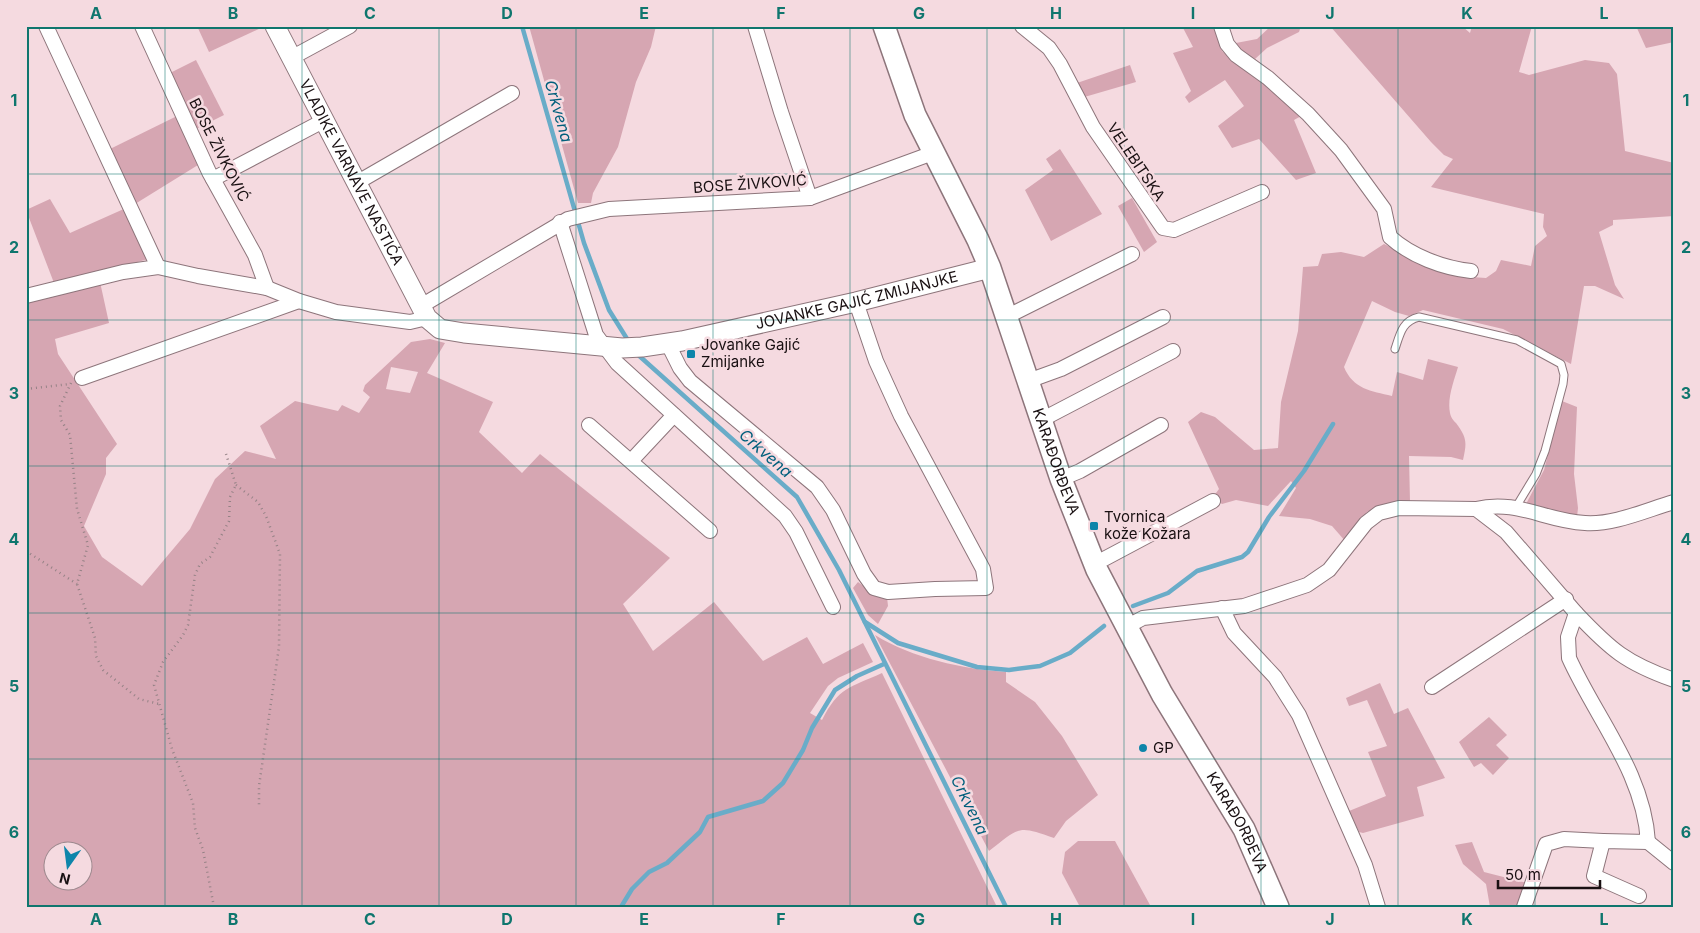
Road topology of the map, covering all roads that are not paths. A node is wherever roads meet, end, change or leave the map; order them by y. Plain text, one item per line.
1 (46, 26) edge
2 (142, 26) edge
3 (274, 26) edge
4 (350, 26) edge
5 (755, 26) edge
6 (884, 26) edge
7 (1022, 26) edge
8 (1221, 26) edge
9 (291, 58) junction
10 (512, 94) dead end
11 (324, 120) junction
12 (933, 153) junction
13 (213, 179) junction
14 (358, 182) junction
15 (1262, 192) dead end
16 (810, 198) junction
17 (564, 221) junction
18 (1132, 254) dead end
19 (158, 266) junction
20 (990, 268) junction
21 (1471, 271) dead end
22 (267, 288) junction
23 (26, 296) edge
24 (299, 301) junction
25 (856, 302) junction
26 (424, 312) junction
27 (1006, 317) junction
28 (1163, 317) dead end
29 (668, 344) junction
30 (603, 346) junction
31 (1395, 349) dead end
32 (1173, 351) dead end
33 (76, 381) road end
34 (1028, 381) junction
35 (674, 415) junction
36 (1041, 420) junction
37 (589, 425) dead end
38 (1161, 425) dead end
39 (631, 462) junction
40 (1061, 479) junction
41 (1213, 501) dead end
42 (1674, 502) edge
43 (1516, 507) junction
44 (1476, 509) junction
45 (710, 531) dead end
46 (1093, 562) junction
47 (1566, 598) junction
48 (833, 607) dead end
49 (1222, 608) junction
50 (1576, 613) junction
51 (1126, 627) junction
52 (1674, 680) edge
53 (1432, 687) dead end
54 (1603, 841) junction
55 (1648, 842) junction
56 (1674, 863) edge
57 (1639, 896) dead end
58 (1278, 907) edge
59 (1378, 907) edge
60 (1524, 907) edge

1 - 19 street
2 - 13 street, BOSE ŽIVKOVIĆ
3 - 9 street, VLADIKE VARNAVE NASTIĆA
4 - 9 street
5 - 16 street
6 - 12 main road, KARAĐORĐEVA
7 - 15 street, VELEBITSKA
8 - 21 street
9 - 11 street, VLADIKE VARNAVE NASTIĆA
10 - 14 street
11 - 13 street
11 - 14 street, VLADIKE VARNAVE NASTIĆA
12 - 16 street, BOSE ŽIVKOVIĆ
12 - 20 main road, KARAĐORĐEVA
13 - 22 street, BOSE ŽIVKOVIĆ
14 - 26 street, VLADIKE VARNAVE NASTIĆA
16 - 17 street, BOSE ŽIVKOVIĆ
17 - 26 street
17 - 30 street
18 - 27 street
19 - 22 street
19 - 23 street
20 - 25 street, JOVANKE GAJIĆ ZMIJANJKE
20 - 27 main road, KARAĐORĐEVA
22 - 24 street
24 - 26 street
24 - 33 street
25 - 29 street, JOVANKE GAJIĆ ZMIJANJKE
25 - 29 street
26 - 30 street, JOVANKE GAJIĆ ZMIJANJKE
27 - 34 main road, KARAĐORĐEVA
28 - 34 street
29 - 30 street, JOVANKE GAJIĆ ZMIJANJKE
30 - 35 street
31 - 43 lane
32 - 36 street
34 - 36 main road, KARAĐORĐEVA
35 - 39 street
35 - 48 street
36 - 40 main road, KARAĐORĐEVA
37 - 39 street
38 - 40 street
39 - 45 street
40 - 46 main road, KARAĐORĐEVA
41 - 46 street
42 - 43 street
43 - 44 street
44 - 47 street
44 - 49 street
46 - 51 main road, KARAĐORĐEVA
47 - 50 street
47 - 53 street
49 - 51 street
49 - 59 street
50 - 52 street
50 - 55 street
51 - 58 main road, KARAĐORĐEVA
54 - 55 street
54 - 57 street
54 - 60 street
55 - 56 street

